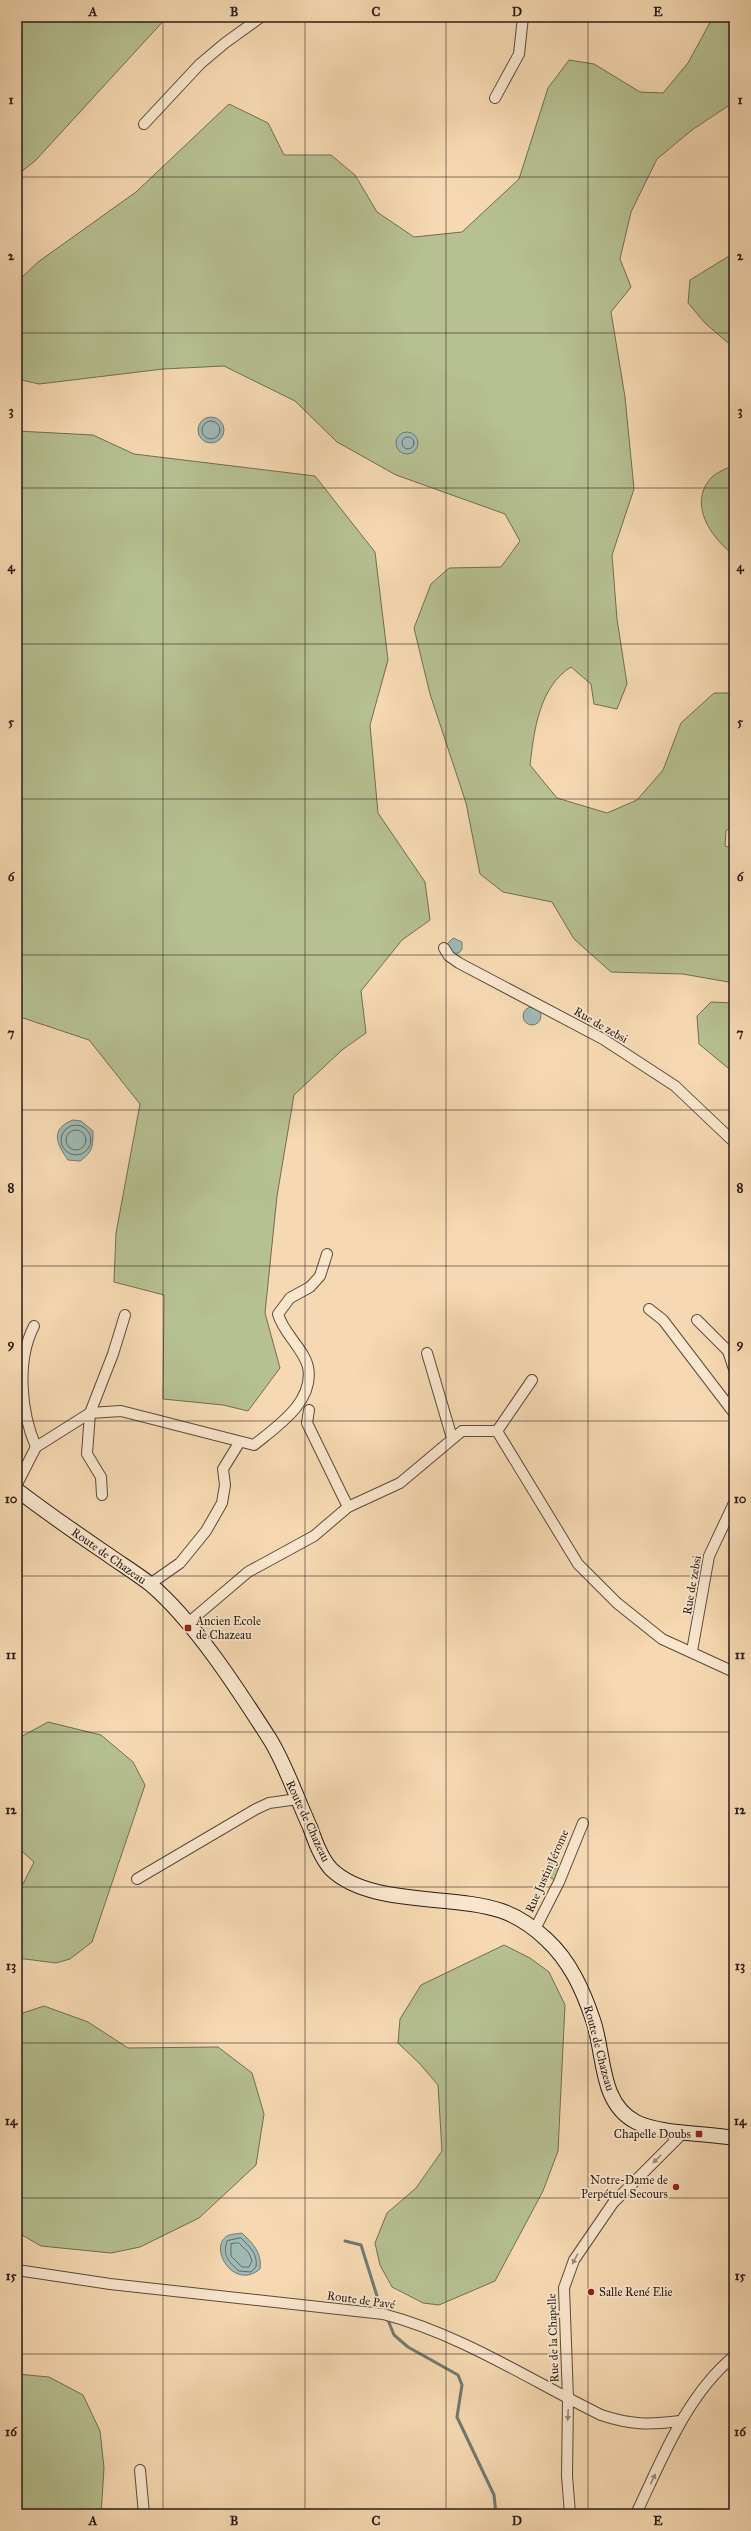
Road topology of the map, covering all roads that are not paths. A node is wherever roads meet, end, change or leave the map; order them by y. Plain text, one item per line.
1 (261, 17) edge
2 (524, 17) edge
3 (495, 98) dead end
4 (144, 124) dead end
5 (444, 948) dead end
6 (734, 1142) edge
7 (327, 1254) dead end
8 (649, 1309) dead end
9 (125, 1316) dead end
10 (698, 1320) dead end
11 (34, 1326) dead end
12 (427, 1353) dead end
13 (734, 1369) edge
14 (532, 1380) dead end
15 (734, 1395) edge
16 (731, 1409) edge
17 (309, 1410) dead end
18 (90, 1413) junction
19 (497, 1431) junction
20 (452, 1438) junction
21 (239, 1443) junction
22 (36, 1447) junction
23 (17, 1484) edge
24 (17, 1490) edge
25 (102, 1495) dead end
26 (734, 1503) edge
27 (348, 1507) junction
28 (150, 1584) junction
29 (188, 1623) junction
30 (692, 1651) junction
31 (734, 1672) edge
32 (298, 1799) junction
33 (583, 1823) dead end
34 (137, 1879) dead end
35 (535, 1929) junction
36 (684, 2132) junction
37 (734, 2138) edge
38 (17, 2270) edge
39 (734, 2356) edge
40 (568, 2399) junction
41 (680, 2421) junction
42 (140, 2470) dead end
43 (144, 2514) edge
44 (570, 2514) edge
45 (636, 2514) edge

1 - 4 street
2 - 3 street
5 - 6 street, Rue de zebsi
7 - 21 street
8 - 16 street
9 - 18 street
10 - 13 street
11 - 22 street
12 - 20 street
14 - 19 street
15 - 16 street
17 - 27 street
18 - 21 street
18 - 22 street
18 - 25 street
19 - 20 street
19 - 30 street
20 - 27 street
21 - 28 street
22 - 23 street
24 - 28 main road, Route de Chazeau
26 - 30 street, Rue de zebsi
27 - 29 street
28 - 29 main road, Route de Chazeau
29 - 32 main road, Route de Chazeau
30 - 31 street
32 - 34 street
32 - 35 main road, Route de Chazeau
33 - 35 street, Rue Justin Jérome
35 - 36 main road, Route de Chazeau
36 - 37 main road, Route de Chazeau
36 -> 40 street, Rue de la Chapelle
38 - 40 street, Route de Pavé
39 - 41 street
40 - 41 street, Route de Pavé
40 -> 44 street, Rue de la Chapelle
45 -> 41 street
42 - 43 street

